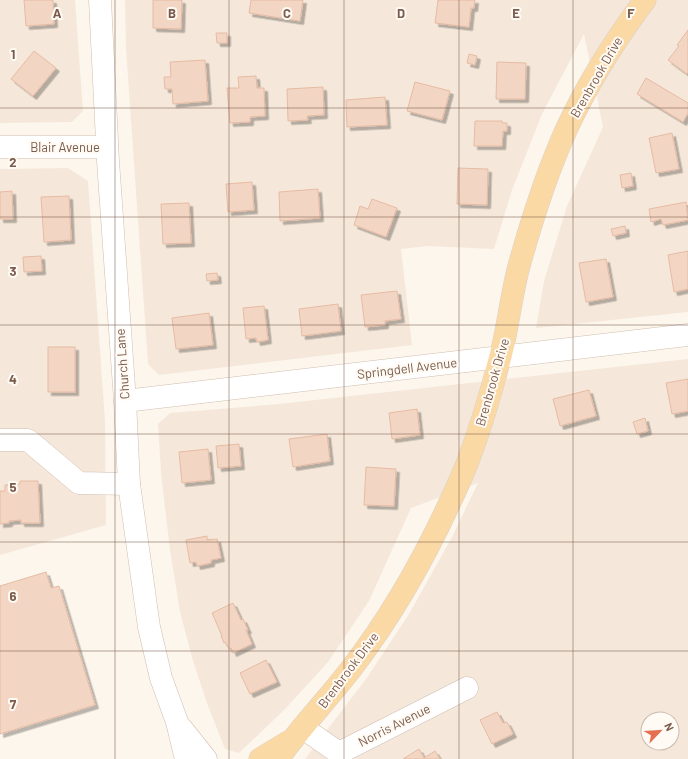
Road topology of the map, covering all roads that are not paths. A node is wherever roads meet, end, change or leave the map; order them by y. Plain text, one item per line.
1 (100, 0) edge
2 (645, 0) edge
3 (0, 147) edge
4 (107, 147) junction
5 (688, 335) edge
6 (500, 358) junction
7 (125, 401) junction
8 (0, 440) edge
9 (128, 484) junction
10 (467, 688) dead end
11 (177, 722) junction
12 (297, 734) junction
13 (186, 759) edge
14 (206, 759) edge
15 (260, 759) edge
16 (278, 759) edge

1 - 4 street, Church Lane
2 - 6 main road, Brenbrook Drive
3 - 4 street, Blair Avenue
4 - 7 street, Church Lane
5 - 6 street, Springdell Avenue
6 - 7 street, Springdell Avenue
6 - 12 main road, Brenbrook Drive
7 - 9 street, Church Lane
8 - 9 street
9 - 11 street, Church Lane
10 - 12 street, Norris Avenue
11 - 13 street, Church Lane
11 - 14 street, Church Lane
12 - 15 main road, Brenbrook Drive
12 - 16 main road, Brenbrook Drive

